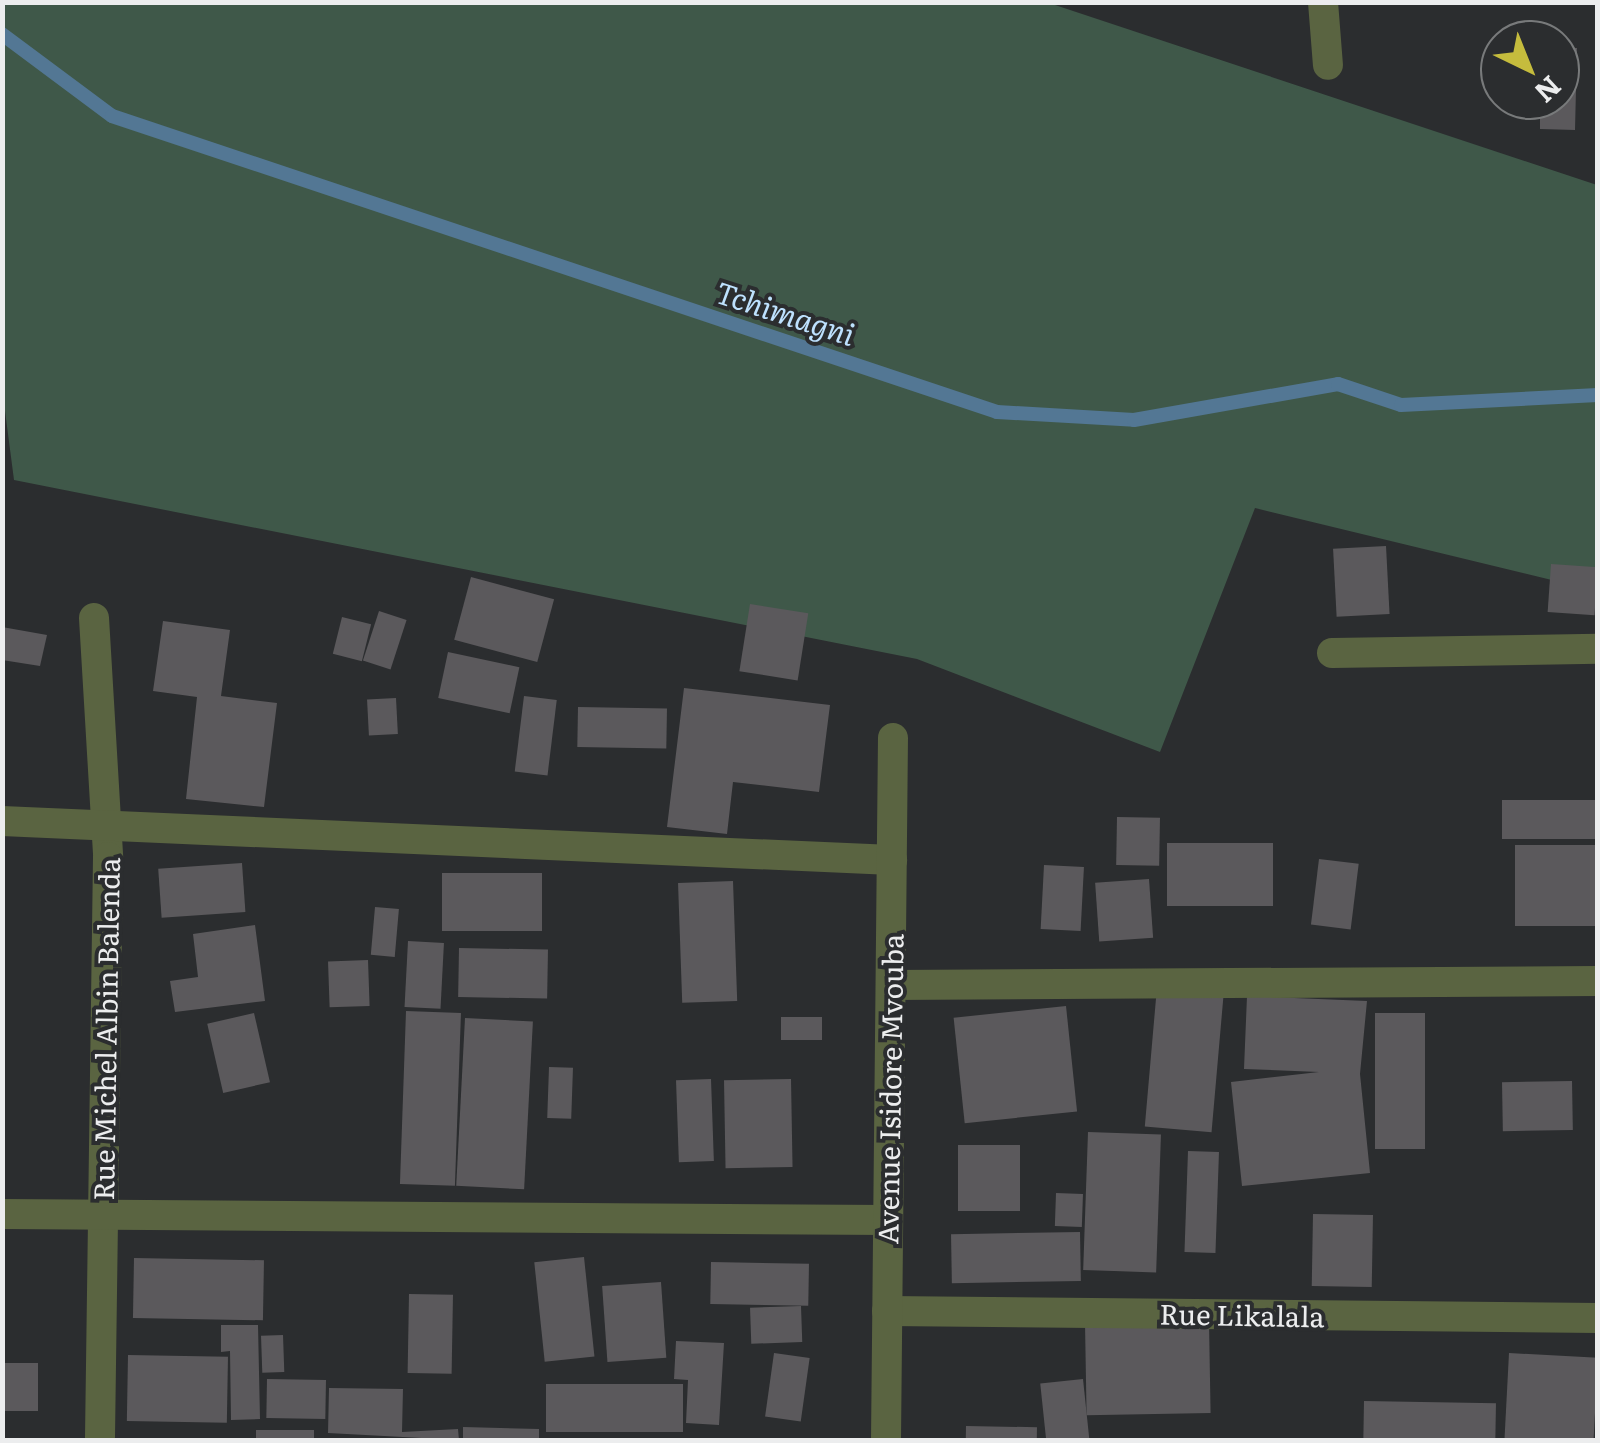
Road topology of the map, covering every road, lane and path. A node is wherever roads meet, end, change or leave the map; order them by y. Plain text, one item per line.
1 (1322, 2) edge
2 (1328, 64) dead end
3 (94, 618) dead end
4 (1598, 649) edge
5 (1332, 653) dead end
6 (893, 738) dead end
7 (2, 821) edge
8 (106, 827) junction
9 (892, 860) junction
10 (1598, 981) edge
11 (890, 985) junction
12 (104, 1212) junction
13 (2, 1214) edge
14 (888, 1220) junction
15 (887, 1311) junction
16 (1598, 1318) edge
17 (100, 1440) edge
18 (886, 1440) edge

1 - 2 street
3 - 8 street, Rue Michel Albin Balenda
4 - 5 street
6 - 9 street, Avenue Isidore Mvouba
7 - 8 street
8 - 9 street
8 - 12 street, Rue Michel Albin Balenda
9 - 11 street, Avenue Isidore Mvouba
10 - 11 street
11 - 14 street, Avenue Isidore Mvouba
12 - 13 street
12 - 14 street
12 - 17 street, Rue Michel Albin Balenda
14 - 15 street, Avenue Isidore Mvouba
15 - 16 street, Rue Likalala
15 - 18 street, Avenue Isidore Mvouba

